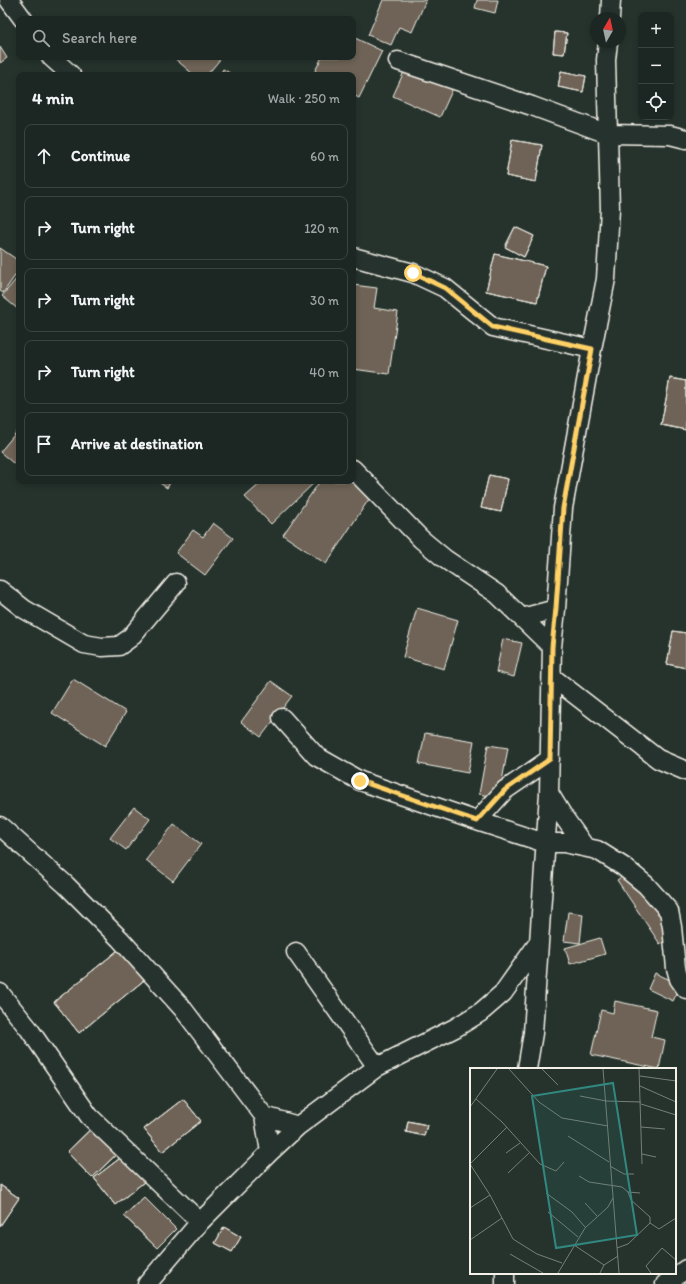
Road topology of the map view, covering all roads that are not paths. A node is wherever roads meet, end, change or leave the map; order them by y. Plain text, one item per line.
1 (9, 0) edge
2 (612, 0) edge
3 (611, 12) edge
4 (21, 16) edge
5 (607, 48) edge
6 (55, 60) edge
7 (398, 61) dead end
8 (68, 72) edge
9 (608, 134) junction
10 (686, 139) edge
11 (356, 258) edge
12 (592, 349) junction
13 (356, 472) edge
14 (176, 583) dead end
15 (0, 590) edge
16 (556, 608) junction
17 (522, 618) junction
18 (552, 647) junction
19 (552, 677) junction
20 (282, 718) dead end
21 (550, 759) junction
22 (686, 771) edge
23 (549, 793) junction
24 (477, 821) junction
25 (0, 826) edge
26 (545, 843) junction
27 (585, 847) junction
28 (669, 911) junction
29 (686, 916) edge
30 (540, 941) junction
31 (296, 952) dead end
32 (686, 989) edge
33 (0, 993) edge
34 (377, 1067) junction
35 (527, 1068) edge
36 (264, 1116) junction
37 (298, 1126) junction
38 (270, 1152) junction
39 (200, 1222) junction
40 (686, 1269) edge
41 (151, 1283) edge
42 (664, 1284) edge

1 - 4 street
2 - 3 street
5 - 9 street
6 - 8 street
7 - 9 street
9 - 10 street
9 - 12 street
11 - 12 street
12 - 16 street
13 - 17 street
14 - 15 street
16 - 17 street
16 - 18 street
17 - 18 street
18 - 19 street
19 - 21 street
19 - 22 street
20 - 24 street
21 - 23 street
21 - 24 street
23 - 26 street
23 - 27 street
24 - 26 street
25 - 36 street
26 - 27 street
26 - 30 street
27 - 28 street
28 - 29 street
28 - 32 street
30 - 34 street
30 - 35 street
31 - 34 street
33 - 39 street
34 - 37 street
36 - 37 street
36 - 38 street
37 - 38 street
38 - 39 street
39 - 41 street
40 - 42 street

